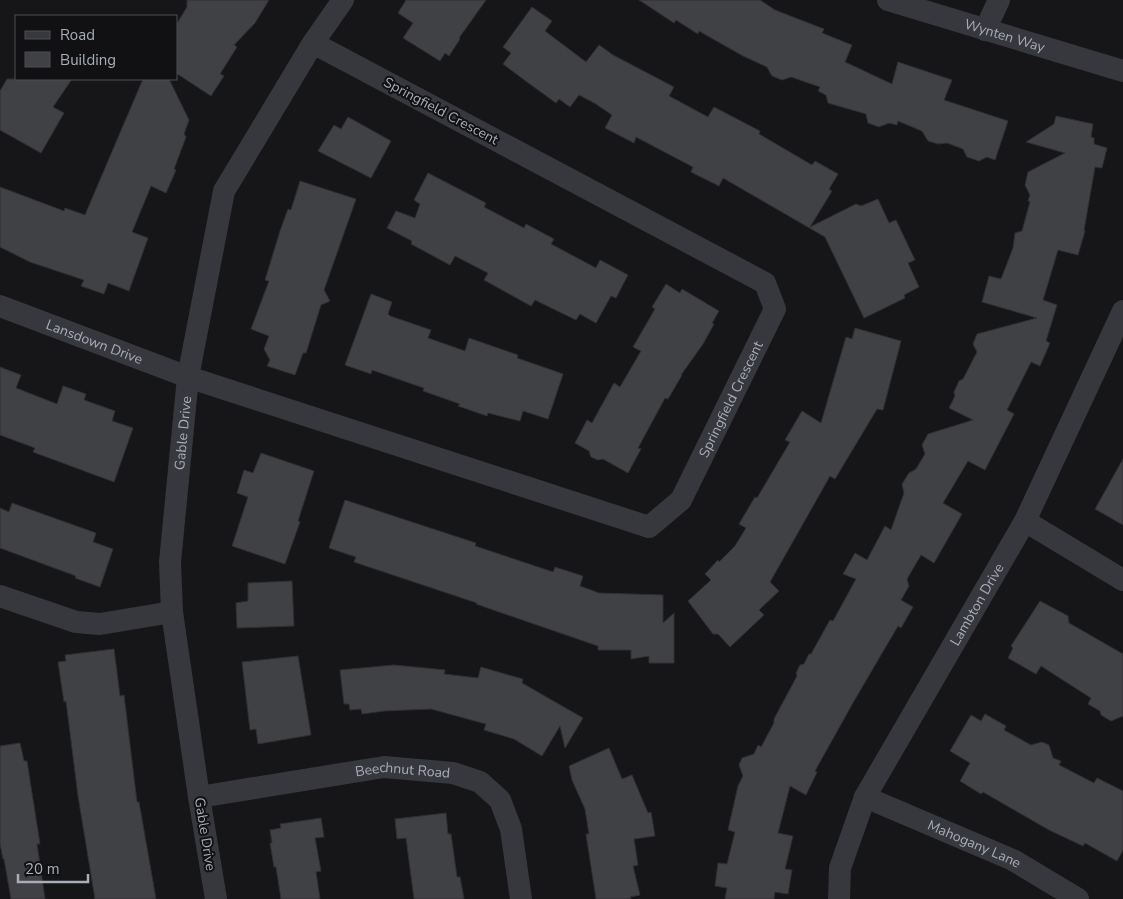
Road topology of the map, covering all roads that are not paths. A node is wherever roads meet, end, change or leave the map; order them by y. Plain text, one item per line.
1 (343, 0) edge
2 (888, 0) edge
3 (998, 0) edge
4 (985, 30) junction
5 (313, 43) junction
6 (1123, 71) edge
7 (0, 306) edge
8 (1123, 311) edge
9 (188, 377) junction
10 (1025, 521) junction
11 (1123, 580) edge
12 (0, 596) edge
13 (172, 612) junction
14 (865, 796) junction
15 (199, 797) junction
16 (216, 899) edge
17 (521, 899) edge
18 (839, 899) edge
19 (1078, 899) edge

1 - 5 street, Gable Drive
2 - 4 street, Wynten Way
3 - 4 street
4 - 6 street, Wynten Way
5 - 9 street, Gable Drive
5 - 9 street, Springfield Crescent
7 - 9 street, Lansdown Drive
8 - 10 street, Lambton Drive
9 - 13 street, Gable Drive
10 - 11 street
10 - 14 street, Lambton Drive
12 - 13 street
13 - 15 street, Gable Drive
14 - 18 street, Lambton Drive
14 - 19 street, Mahogany Lane
15 - 16 street, Gable Drive
15 - 17 street, Beechnut Road

